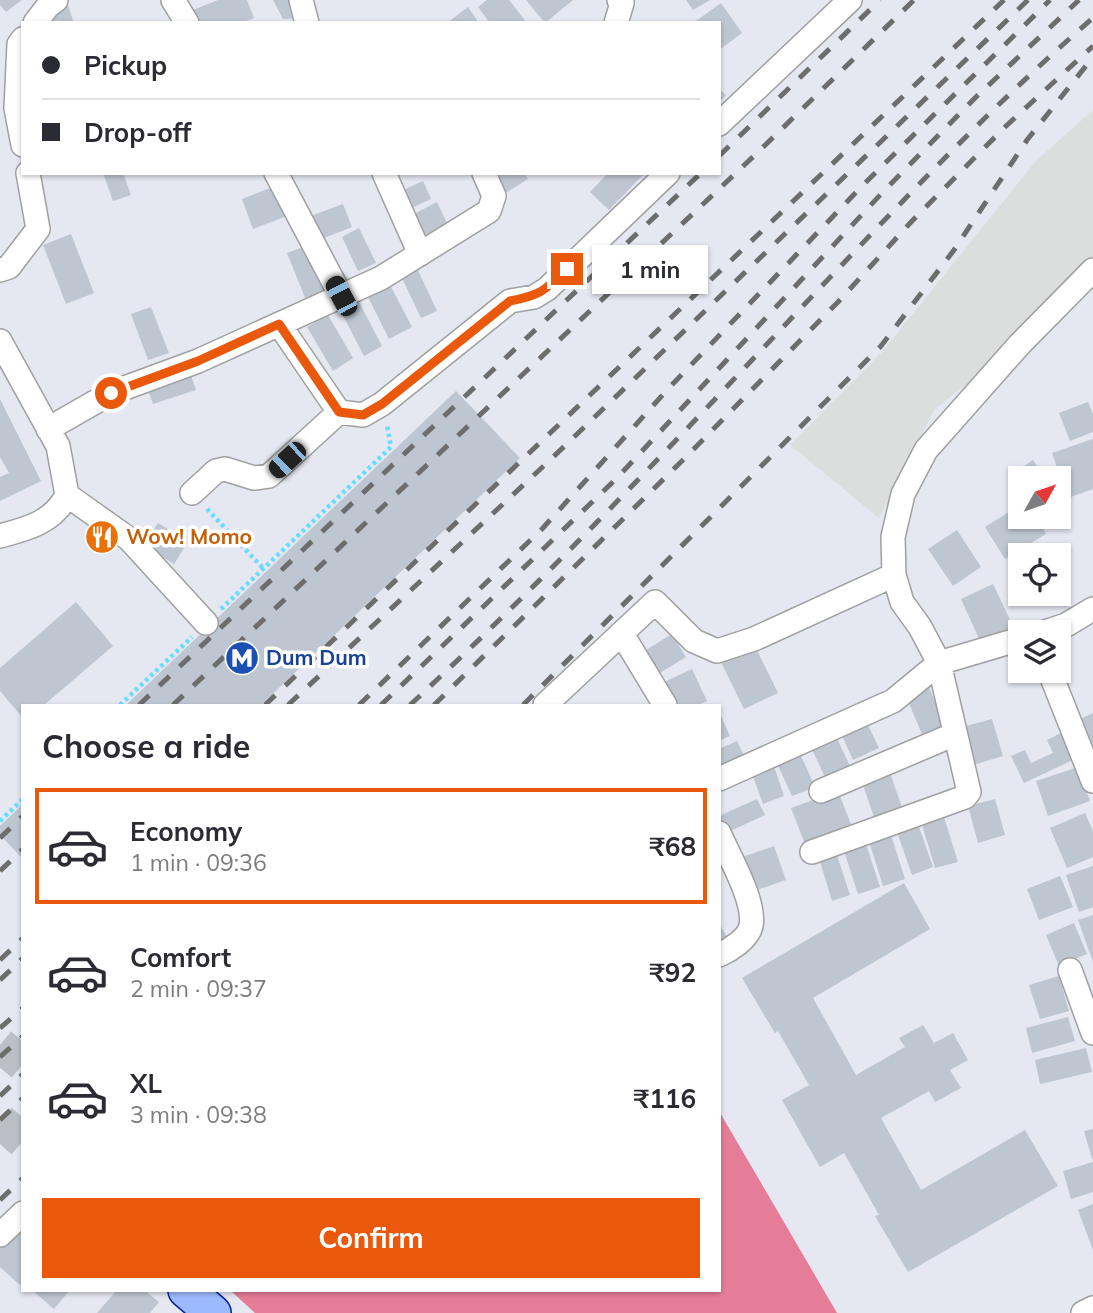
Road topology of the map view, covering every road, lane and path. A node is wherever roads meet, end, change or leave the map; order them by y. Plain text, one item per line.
1 (56, 0) edge
2 (173, 0) edge
3 (301, 0) edge
4 (850, 0) edge
5 (37, 21) edge
6 (186, 21) edge
7 (306, 21) edge
8 (21, 42) edge
9 (721, 122) edge
10 (21, 134) edge
11 (28, 175) edge
12 (277, 175) edge
13 (385, 175) edge
14 (485, 175) edge
15 (666, 175) edge
16 (420, 254) junction
17 (1093, 270) edge
18 (0, 271) edge
19 (341, 296) junction
20 (279, 324) junction
21 (0, 341) edge
22 (382, 404) junction
23 (339, 412) junction
24 (48, 429) junction
25 (192, 493) joint
26 (67, 495) junction
27 (0, 536) edge
28 (263, 568) junction
29 (894, 575) junction
30 (1093, 609) edge
31 (1071, 622) edge
32 (206, 623) junction
33 (622, 634) junction
34 (1008, 643) edge
35 (939, 663) junction
36 (1054, 683) edge
37 (121, 704) edge
38 (546, 704) edge
39 (664, 704) edge
40 (955, 734) junction
41 (721, 778) edge
42 (1093, 780) edge
43 (821, 791) dead end
44 (21, 801) edge
45 (0, 821) edge
46 (721, 838) edge
47 (812, 852) dead end
48 (721, 954) edge
49 (1070, 970) dead end
50 (1093, 1033) edge
51 (21, 1215) edge
52 (0, 1236) edge
53 (188, 1292) edge
54 (1093, 1308) edge
55 (213, 1313) edge
56 (1083, 1313) edge

1 - 5 street
2 - 6 street
3 - 7 street
4 - 9 street
8 - 10 street
11 - 18 street
12 - 19 street
13 - 16 street
14 - 16 street
15 - 22 street
16 - 19 street
17 - 29 street
19 - 20 street
20 - 23 street
20 - 24 street
21 - 24 street
22 - 23 street
22 - 28 path
23 - 25 street
24 - 26 street
25 - 28 path
26 - 27 street
26 - 32 street
28 - 32 path
29 - 33 street
29 - 35 street
30 - 31 street
32 - 37 path
33 - 38 street
33 - 39 street
34 - 35 street
35 - 40 street
35 - 41 street
36 - 42 street
40 - 43 street
40 - 47 street
44 - 45 path
46 - 48 street
49 - 50 street
51 - 52 street
53 - 55 main road
54 - 56 street

